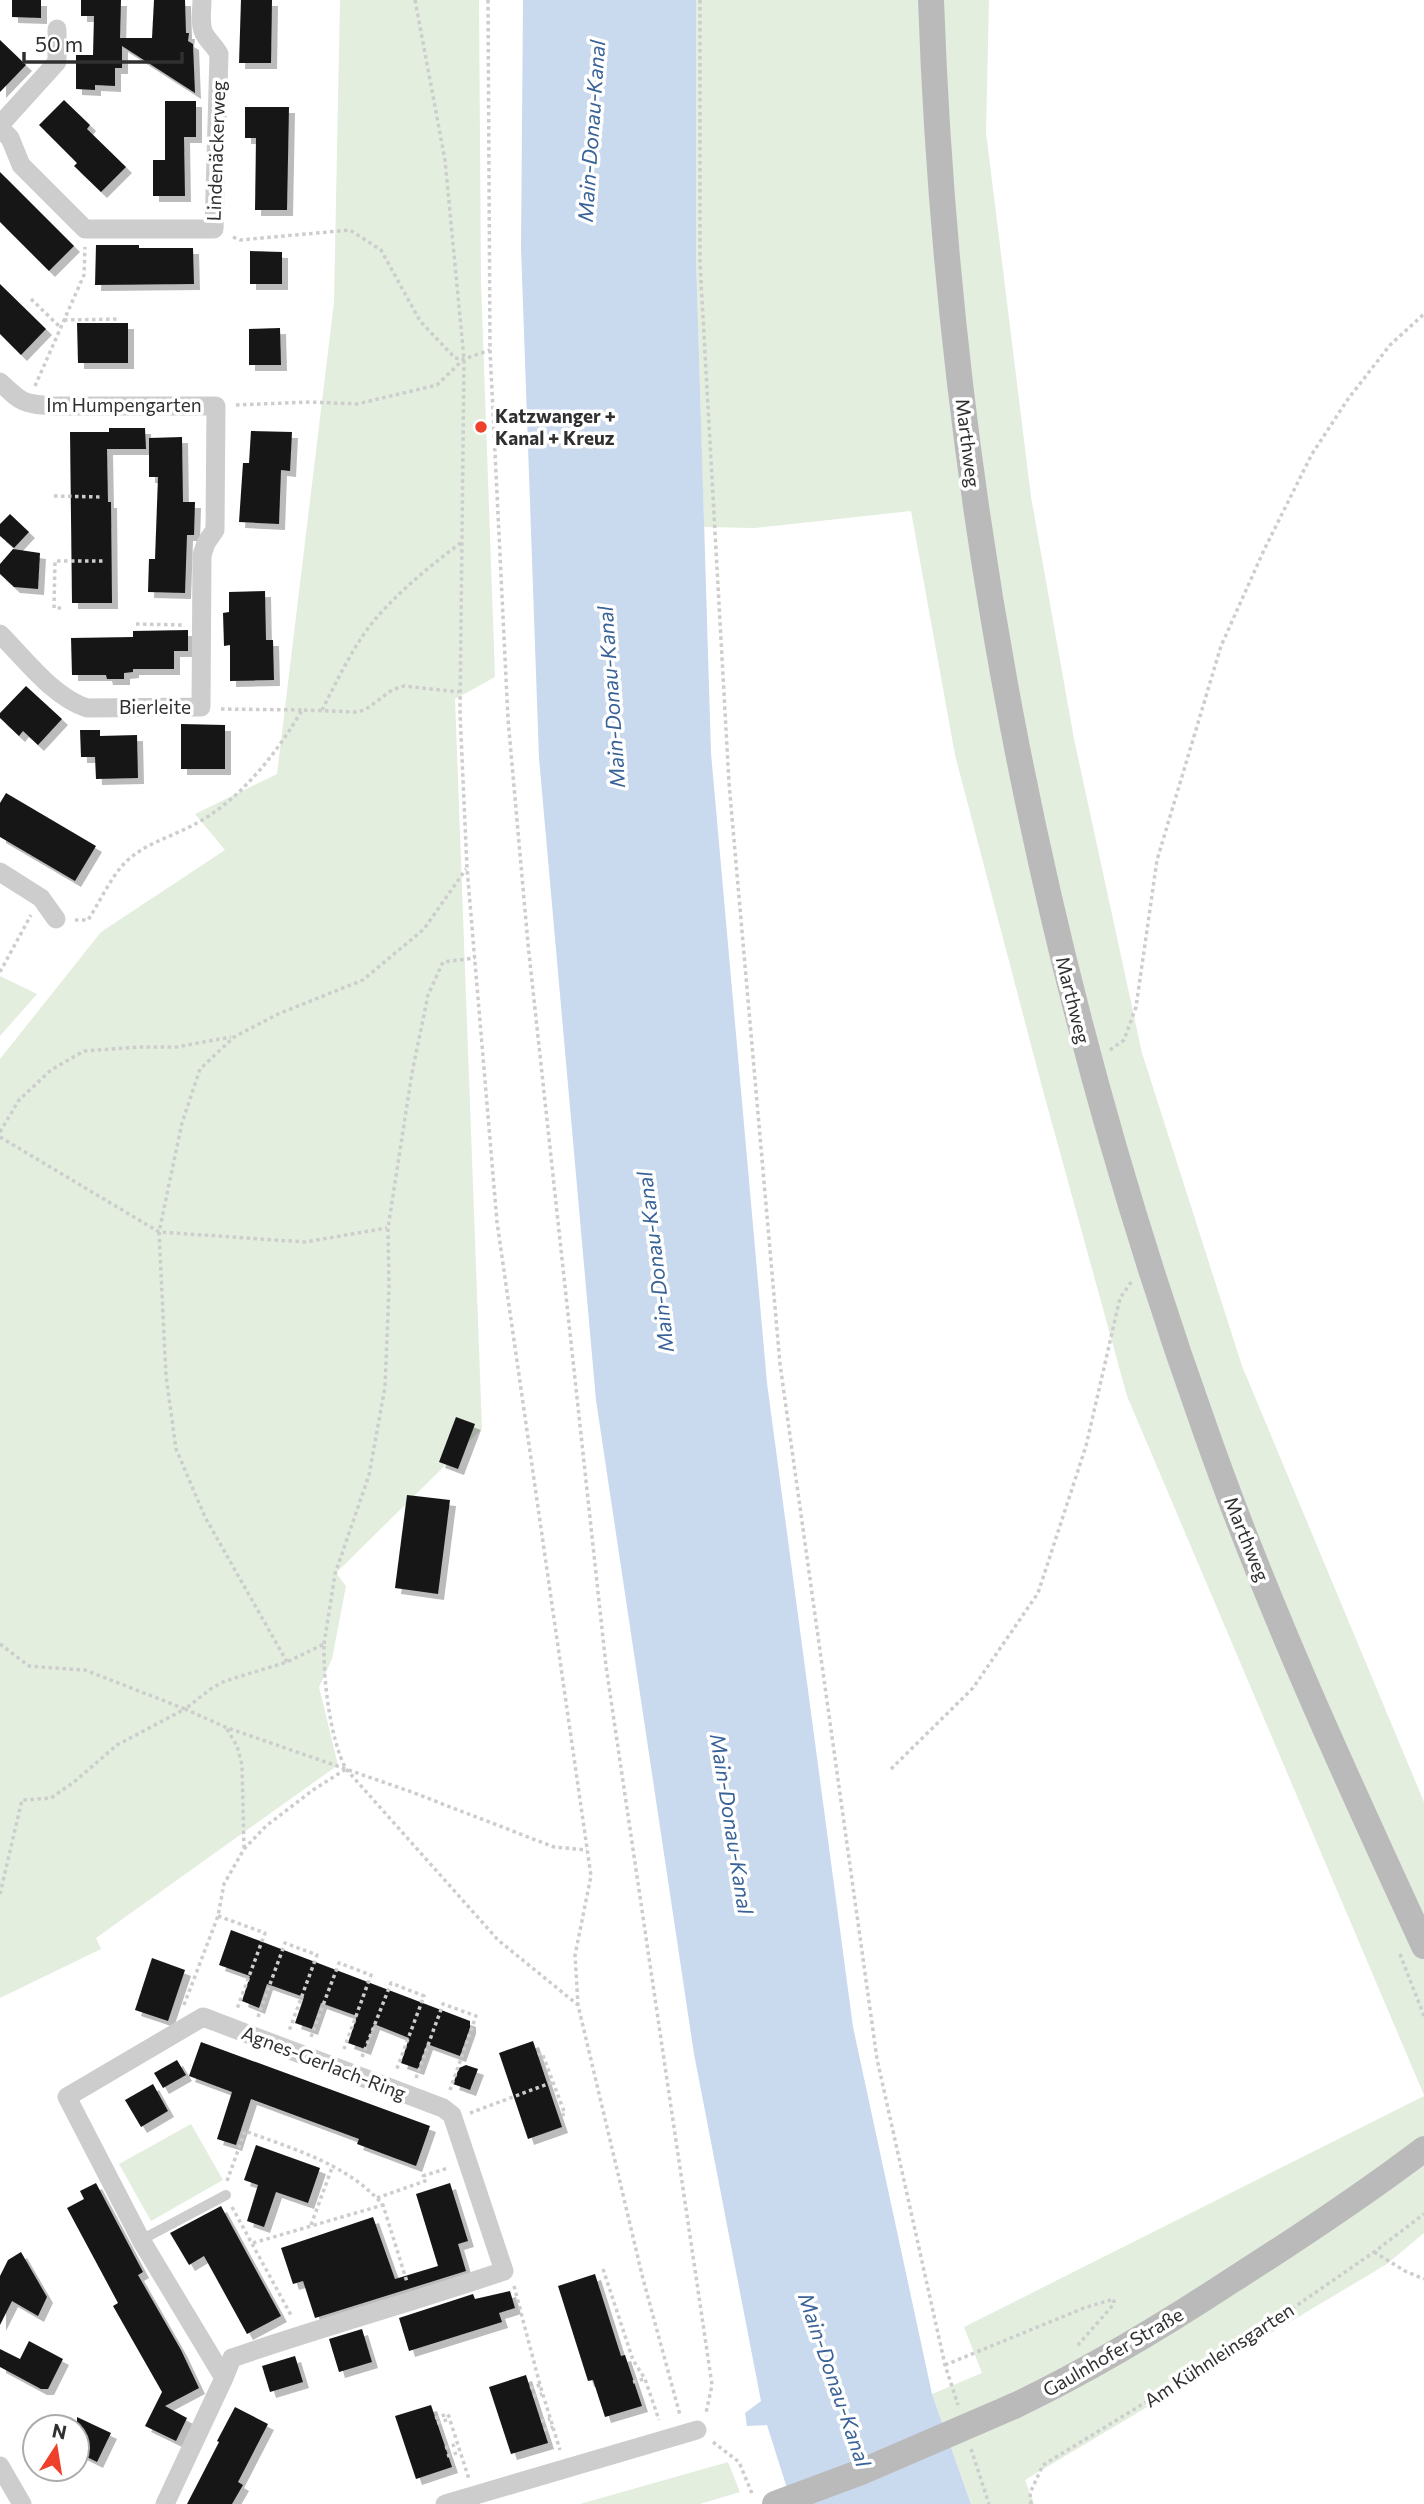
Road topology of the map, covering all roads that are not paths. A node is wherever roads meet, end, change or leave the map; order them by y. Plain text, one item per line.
1 (202, 0) edge
2 (931, 0) edge
3 (57, 29) dead end
4 (0, 127) edge
5 (0, 382) edge
6 (215, 530) joint
7 (0, 634) edge
8 (0, 872) edge
9 (56, 919) road end
10 (1413, 1954) edge
11 (1424, 2149) edge
12 (226, 2195) road end
13 (141, 2239) junction
14 (223, 2378) junction
15 (697, 2430) road end
16 (0, 2466) edge
17 (15, 2502) edge
18 (165, 2504) edge
19 (445, 2504) edge
20 (775, 2504) edge

1 - 4 street, Lindenäckerweg
2 - 10 main road, Marthweg
3 - 4 street
5 - 6 street, Im Humpengarten
6 - 7 street, Bierleite
8 - 9 street
11 - 20 main road, Gaulnhofer Straße, bridge
12 - 13 lane
13 - 14 street, Agnes-Gerlach-Ring
13 - 14 street, Agnes-Gerlach-Ring
14 - 18 street
15 - 19 street
16 - 17 street

